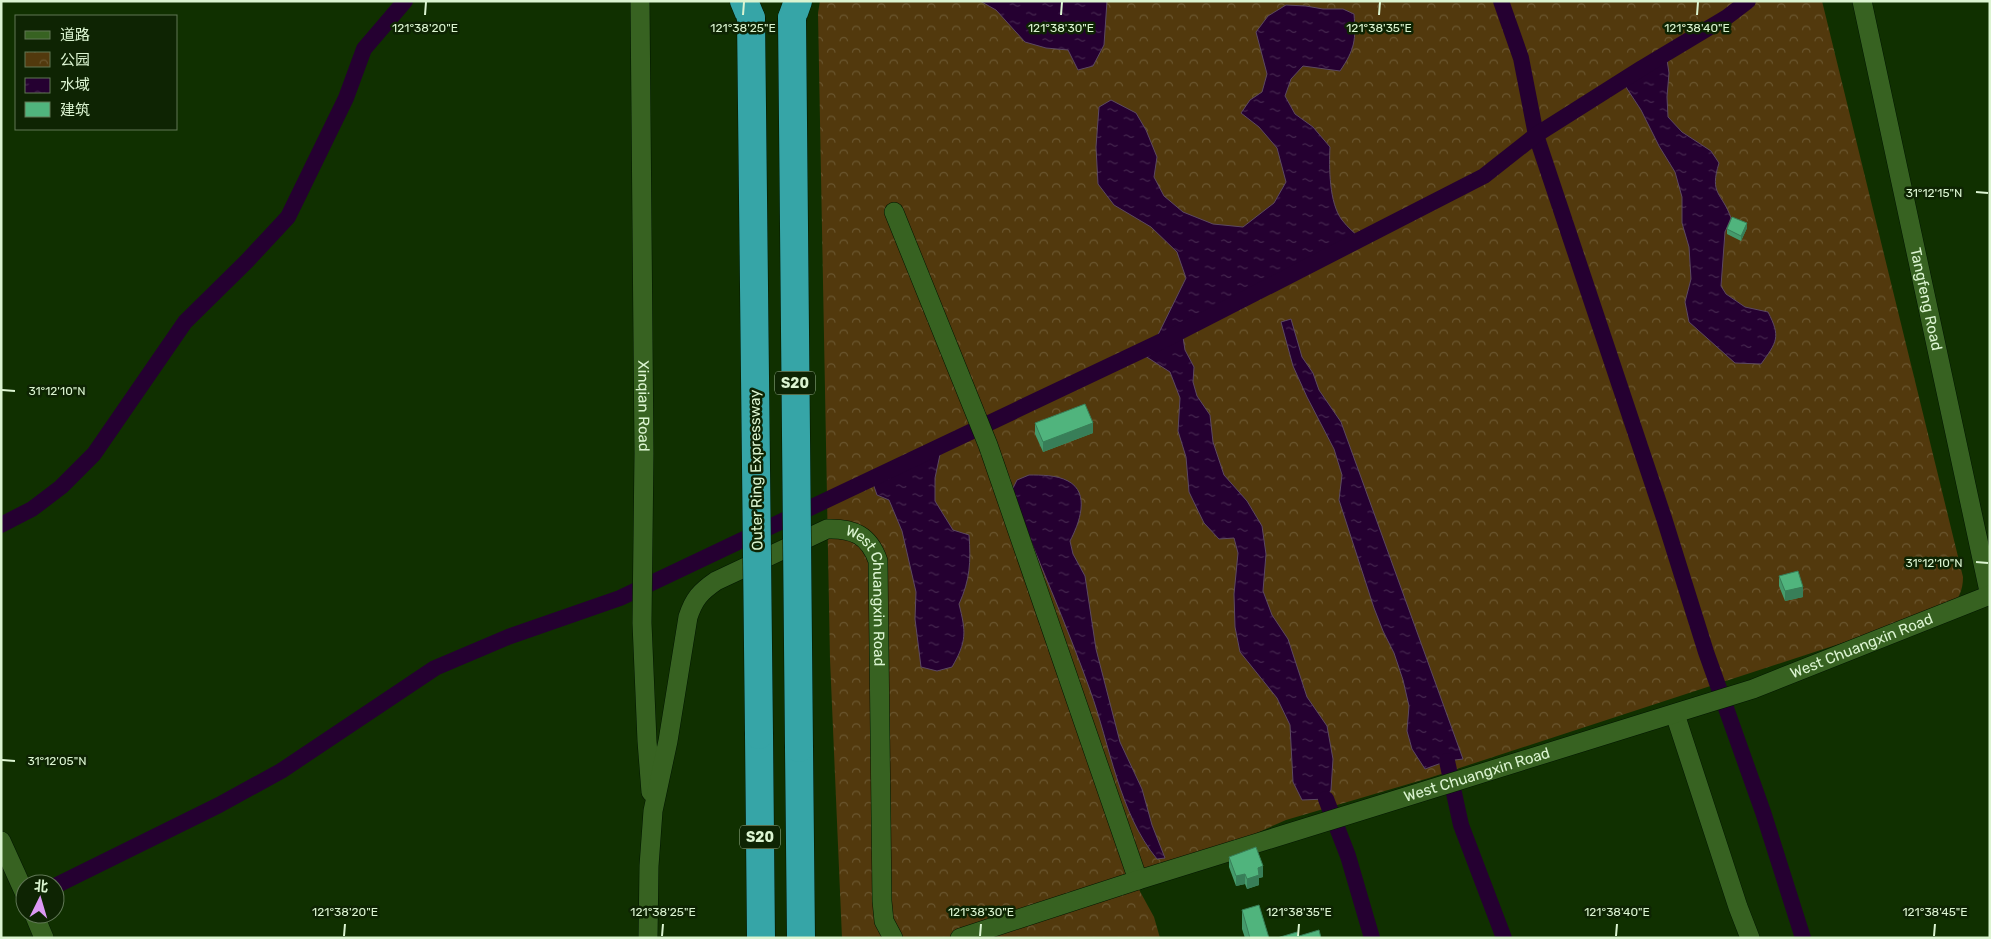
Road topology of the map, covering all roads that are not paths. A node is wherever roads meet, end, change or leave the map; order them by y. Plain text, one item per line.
1 (640, 1) edge
2 (1862, 1) edge
3 (749, 7) edge
4 (794, 7) edge
5 (894, 212) dead end
6 (1990, 595) edge
7 (1675, 714) junction
8 (653, 811) junction
9 (1, 841) edge
10 (16, 874) edge
11 (1138, 880) junction
12 (38, 924) edge
13 (44, 938) edge
14 (648, 938) edge
15 (760, 938) edge
16 (800, 938) edge
17 (893, 938) edge
18 (960, 938) edge
19 (1750, 938) edge

1 - 8 street, Xinqian Road
2 - 6 street, Tangfeng Road
3 - 15 highway, Outer Ring Expressway / S20, bridge
4 - 16 highway, S20, bridge
5 - 11 street
6 - 7 street, West Chuangxin Road
7 - 11 street, West Chuangxin Road
7 - 19 street
8 - 14 street, West Chuangxin Road
8 - 17 street, West Chuangxin Road
9 - 10 street
11 - 18 street, West Chuangxin Road
12 - 13 street

